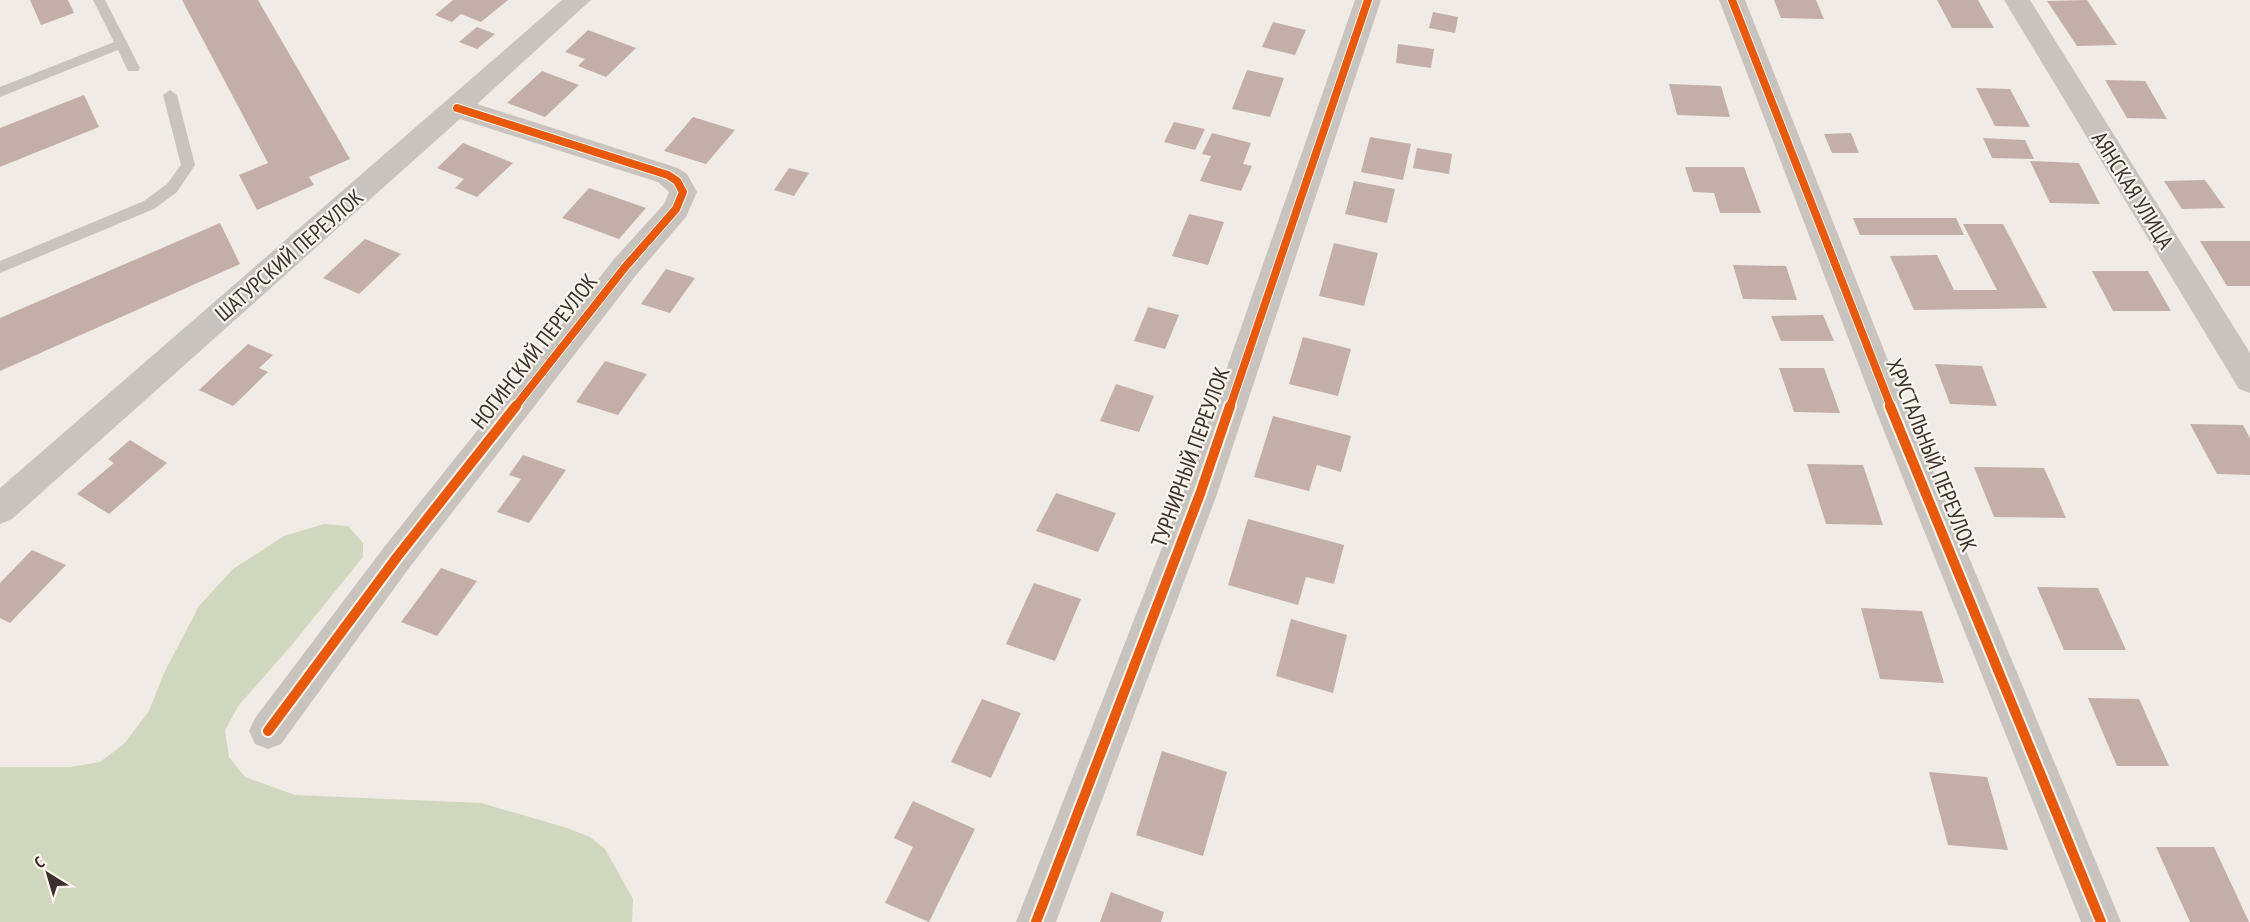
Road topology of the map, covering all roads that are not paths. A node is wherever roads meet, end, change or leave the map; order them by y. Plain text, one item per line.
1 (99, 0) edge
2 (578, 0) edge
3 (1368, 0) edge
4 (1732, 0) edge
5 (2017, 0) edge
6 (121, 44) junction
7 (133, 68) dead end
8 (0, 92) edge
9 (170, 95) dead end
10 (456, 108) junction
11 (0, 267) edge
12 (2250, 380) edge
13 (1, 506) edge
14 (268, 731) dead end
15 (1036, 922) edge
16 (2101, 922) edge

1 - 6 lane
2 - 10 street, ШАТУРСКИЙ ПЕРЕУЛОК
3 - 15 street, ТУРНИРНЫЙ ПЕРЕУЛОК
4 - 16 street, ХРУСТАЛЬНЫЙ ПЕРЕУЛОК
5 - 12 street, АЯНСКАЯ УЛИЦА
6 - 7 lane
6 - 8 lane
9 - 11 lane
10 - 13 street, ШАТУРСКИЙ ПЕРЕУЛОК
10 - 14 street, НОГИНСКИЙ ПЕРЕУЛОК

